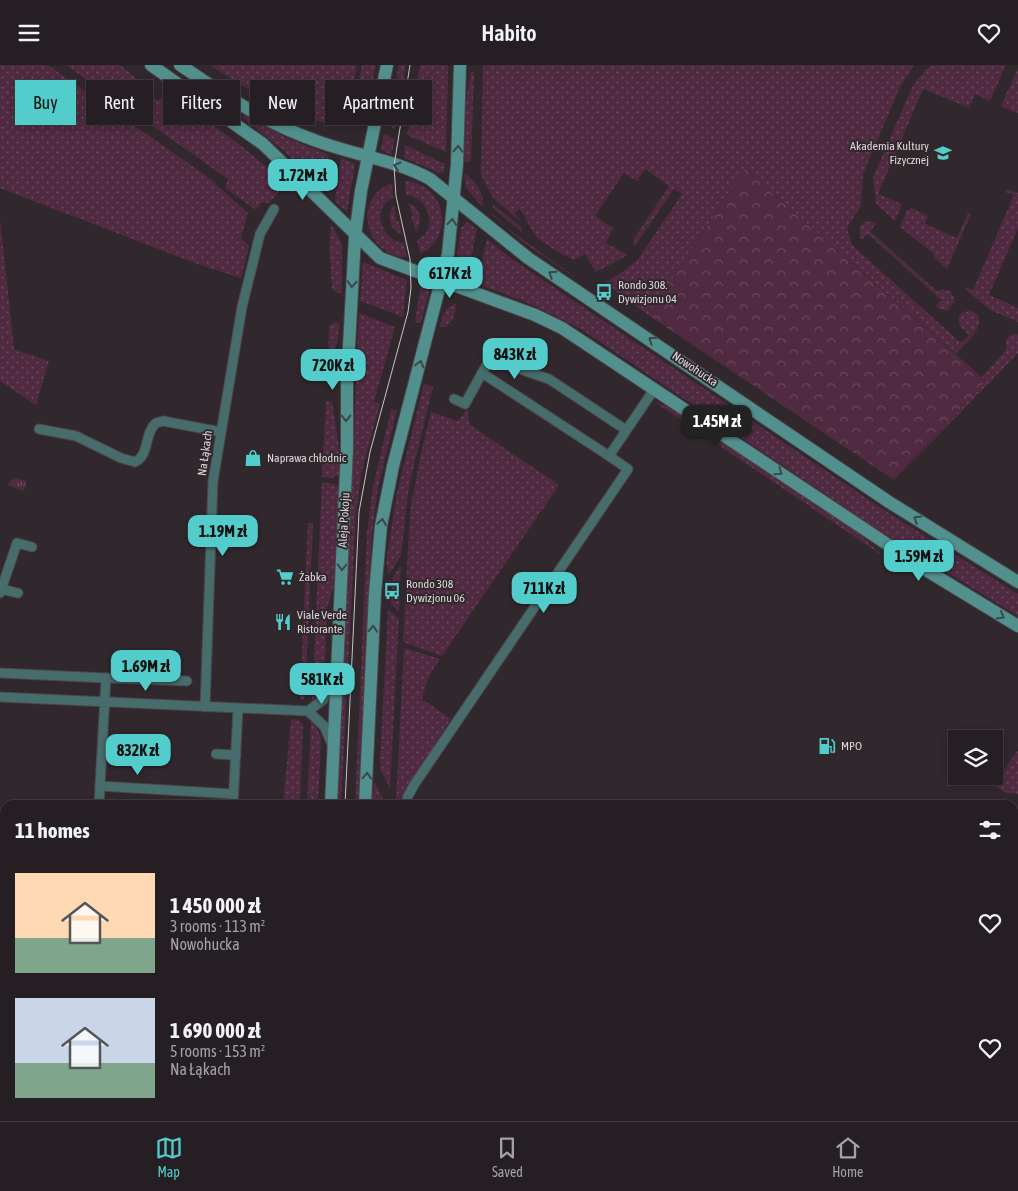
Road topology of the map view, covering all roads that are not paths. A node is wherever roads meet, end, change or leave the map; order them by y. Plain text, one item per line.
1 (152, 65) edge
2 (180, 65) edge
3 (387, 65) edge
4 (460, 65) edge
5 (368, 157) junction
6 (454, 197) junction
7 (274, 209) dead end
8 (355, 236) junction
9 (441, 281) junction
10 (482, 373) junction
11 (655, 388) junction
12 (454, 399) dead end
13 (39, 429) dead end
14 (626, 430) junction
15 (220, 432) junction
16 (609, 456) junction
17 (32, 547) dead end
18 (1018, 582) edge
19 (1, 591) edge
20 (18, 593) dead end
21 (1018, 626) edge
22 (338, 663) junction
23 (0, 673) edge
24 (106, 678) junction
25 (187, 681) dead end
26 (0, 697) edge
27 (104, 703) junction
28 (205, 707) junction
29 (238, 709) junction
30 (308, 711) junction
31 (333, 749) junction
32 (216, 754) dead end
33 (236, 755) junction
34 (100, 785) junction
35 (233, 794) junction
36 (407, 798) dead end
37 (99, 800) edge
38 (233, 800) edge
39 (331, 800) edge
40 (366, 800) edge

1 - 8 main road
2 - 5 main road
3 - 5 main road
6 -> 4 main road
6 -> 5 main road, Nowohucka
5 - 8 main road, Aleja Pokoju
9 -> 6 main road
18 -> 6 main road, Nowohucka
7 - 15 street, Na Łąkach
8 - 9 main road
8 -> 22 main road, Aleja Pokoju
9 - 11 main road
40 -> 9 main road
10 - 12 street
10 - 14 street
10 - 16 street
11 - 14 street
11 -> 21 main road
13 - 15 street
14 - 16 street
15 - 28 street, Na Łąkach
16 - 36 street
17 - 19 street
19 - 20 street
22 - 30 street
22 - 31 main road, Aleja Pokoju
23 - 24 street
24 - 25 street
24 - 27 street
26 - 27 street
27 - 28 street
27 - 34 street
28 - 29 street
29 - 30 street
29 - 33 street
30 - 31 street
31 - 39 main road, Aleja Pokoju
32 - 33 street
33 - 35 street
34 - 35 street
34 - 37 street
35 - 38 street

